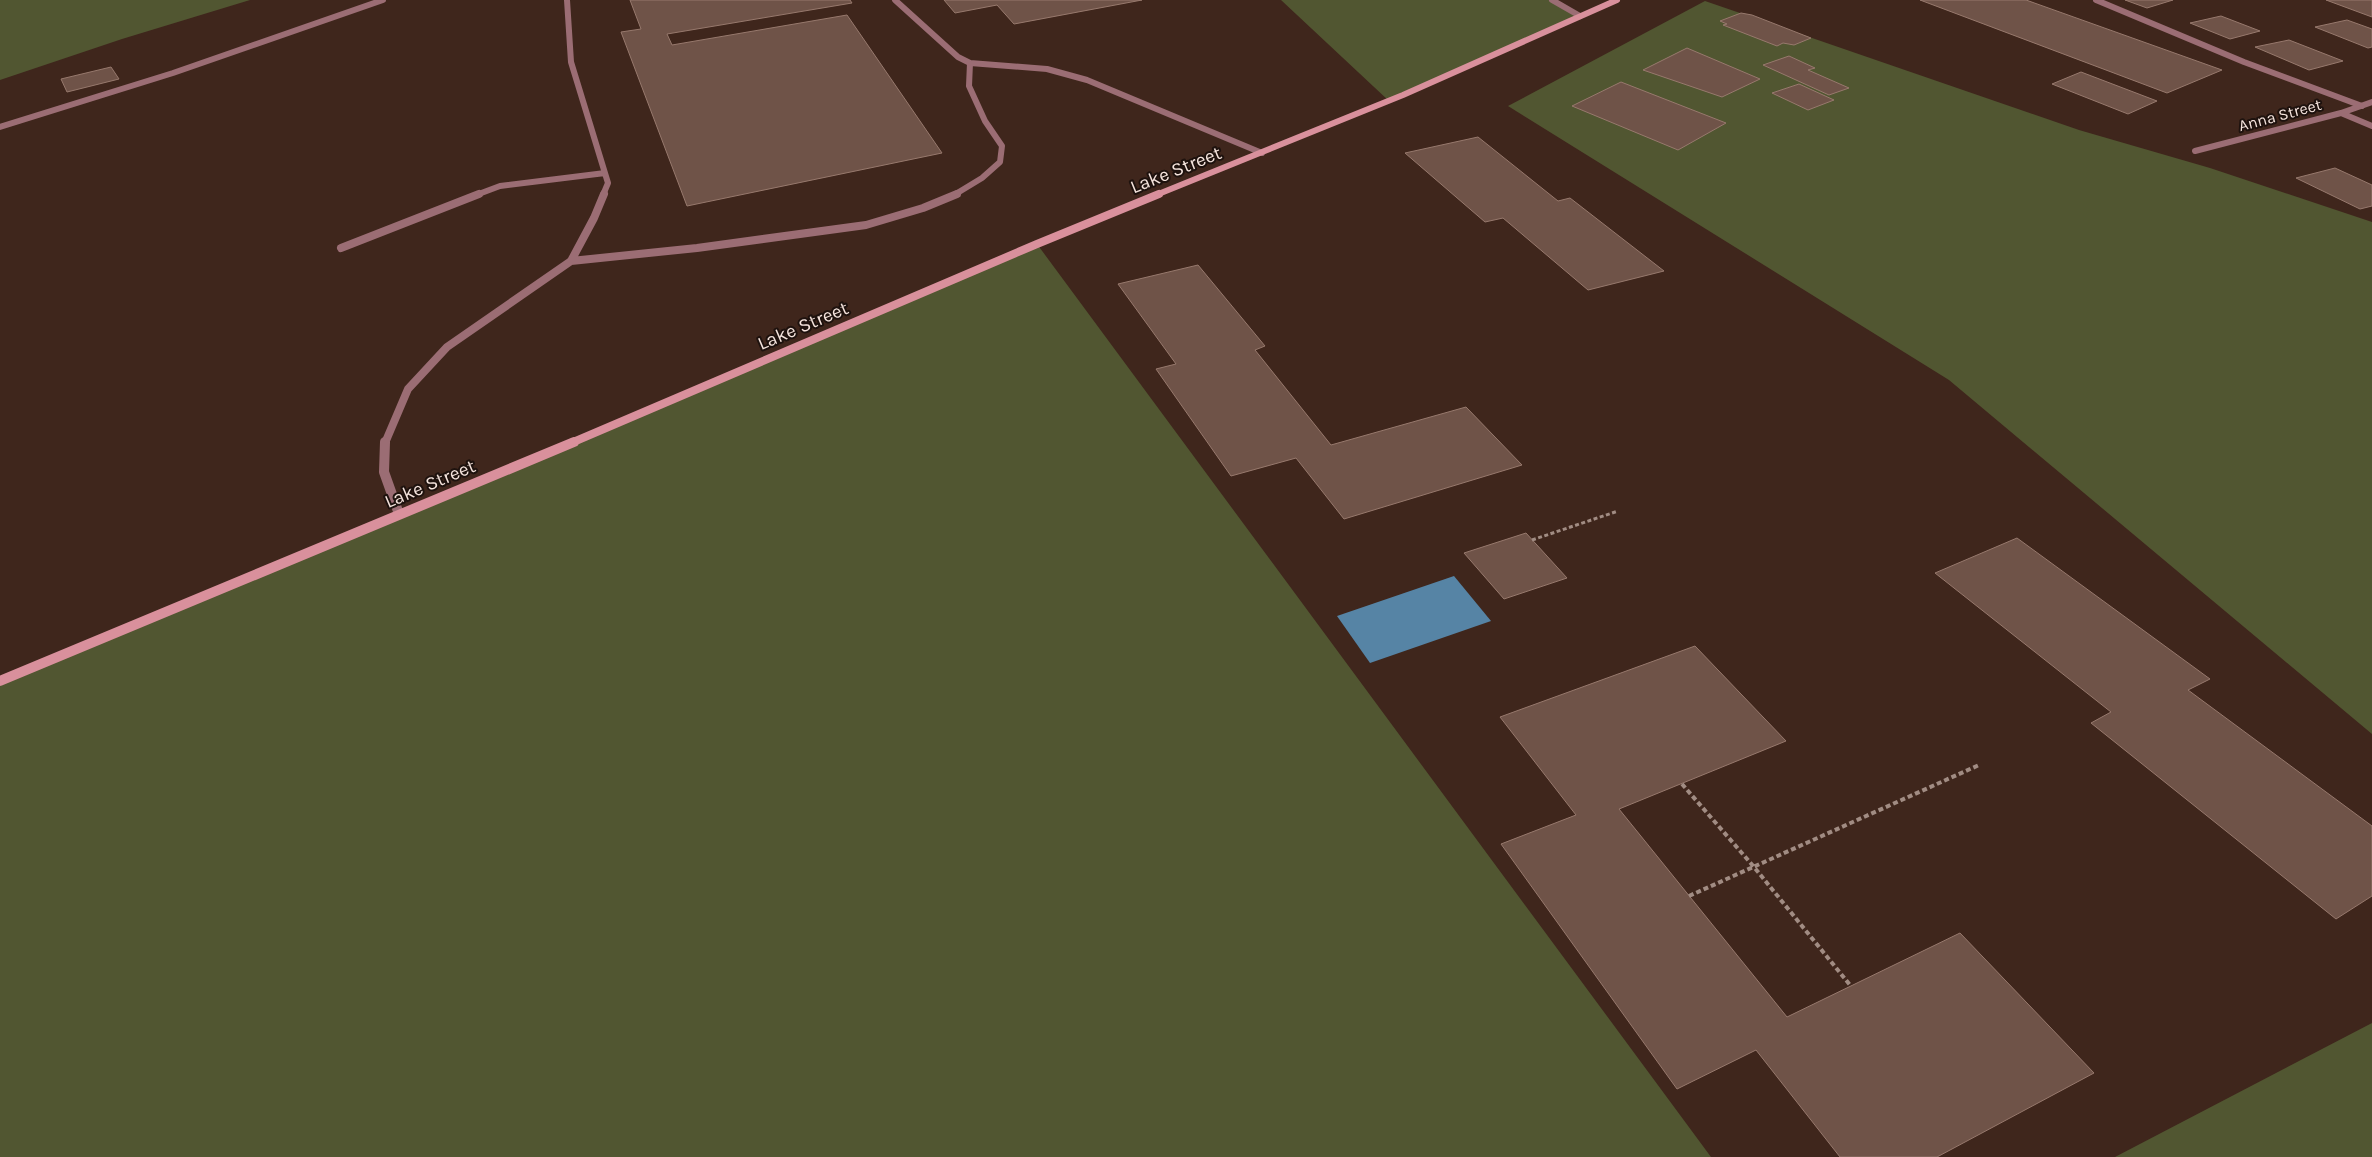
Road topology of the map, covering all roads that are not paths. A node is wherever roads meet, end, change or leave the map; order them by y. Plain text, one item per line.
1 (383, 0) edge
2 (567, 0) edge
3 (896, 0) edge
4 (1552, 0) edge
5 (1617, 0) edge
6 (2096, 0) edge
7 (1580, 16) junction
8 (970, 63) junction
9 (2372, 102) edge
10 (2362, 106) junction
11 (2341, 113) junction
12 (2372, 126) edge
13 (0, 127) edge
14 (2195, 151) dead end
15 (1262, 153) junction
16 (605, 173) junction
17 (341, 248) dead end
18 (571, 261) junction
19 (399, 514) junction
20 (0, 680) edge

1 - 13 street
2 - 16 street
3 - 8 street
4 - 7 street
5 - 7 street, Lake Street
6 - 10 street
7 - 15 street, Lake Street
8 - 15 street
8 - 18 street
9 - 10 street, Anna Street
10 - 11 street, Anna Street
11 - 12 street
11 - 14 street, Anna Street
15 - 19 street, Lake Street
16 - 17 street
16 - 18 street
18 - 19 street
19 - 20 street, Lake Street

